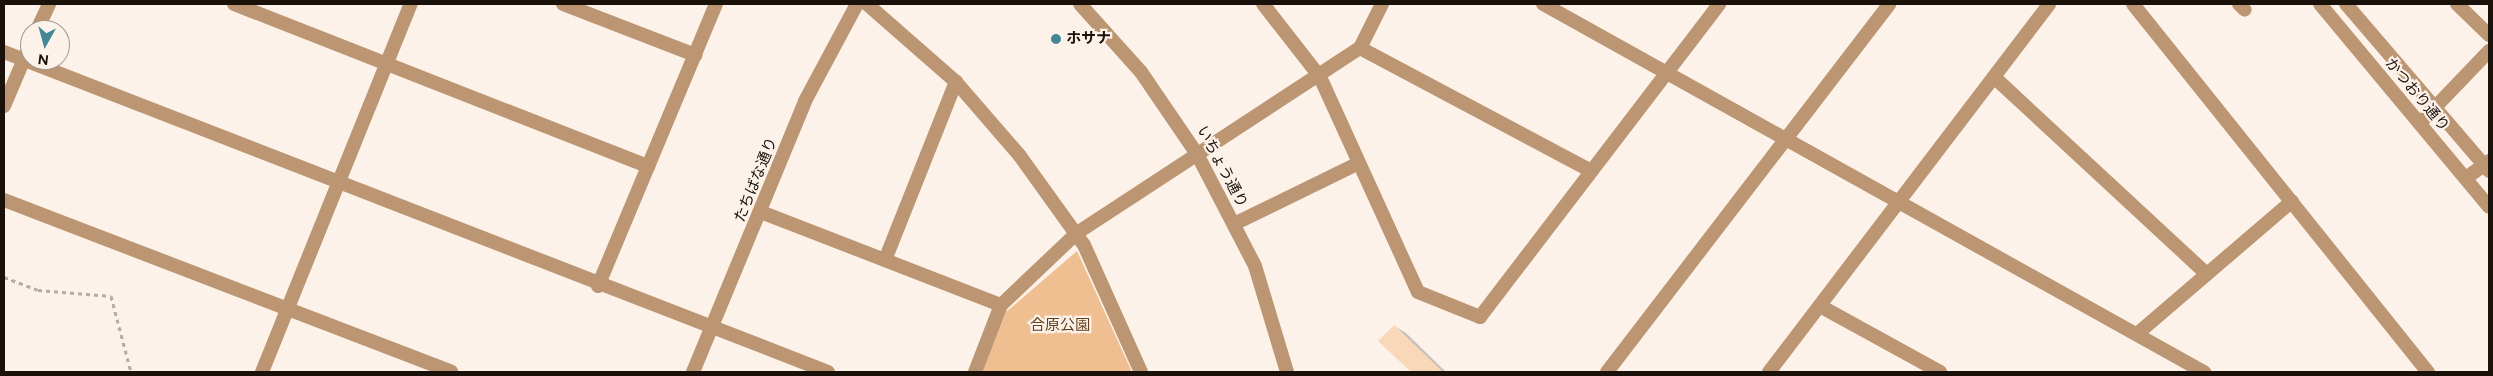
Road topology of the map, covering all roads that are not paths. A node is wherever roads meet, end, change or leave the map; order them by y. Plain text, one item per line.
1 (49, 4) edge
2 (234, 4) edge
3 (411, 4) edge
4 (563, 4) edge
5 (716, 4) edge
6 (857, 4) edge
7 (867, 4) edge
8 (1080, 4) edge
9 (1263, 4) edge
10 (1382, 4) edge
11 (1543, 4) edge
12 (1719, 4) edge
13 (1889, 4) edge
14 (2049, 4) edge
15 (2133, 4) edge
16 (2320, 4) edge
17 (2346, 4) edge
18 (2457, 4) edge
19 (42, 20) edge
20 (2489, 35) edge
21 (1360, 48) junction
22 (2489, 51) edge
23 (4, 52) edge
24 (694, 55) junction
25 (20, 59) edge
26 (389, 64) junction
27 (20, 67) edge
28 (49, 70) edge
29 (1668, 72) junction
30 (1320, 76) junction
31 (1994, 77) junction
32 (956, 82) junction
33 (4, 106) edge
34 (2434, 108) junction
35 (2420, 124) junction
36 (1785, 138) junction
37 (1197, 154) junction
38 (1359, 163) junction
39 (648, 166) junction
40 (2487, 166) edge
41 (1591, 171) junction
42 (2466, 178) junction
43 (341, 182) junction
44 (1898, 199) junction
45 (4, 200) edge
46 (2292, 201) junction
47 (2489, 207) edge
48 (760, 212) junction
49 (1234, 224) junction
50 (1077, 233) junction
51 (885, 260) junction
52 (2207, 274) junction
53 (598, 286) junction
54 (1000, 305) junction
55 (1820, 306) junction
56 (288, 310) junction
57 (711, 329) junction
58 (2137, 334) junction
59 (262, 372) edge
60 (451, 372) edge
61 (693, 372) edge
62 (828, 372) edge
63 (975, 372) edge
64 (1141, 372) edge
65 (1288, 372) edge
66 (1607, 372) edge
67 (1768, 372) edge
68 (1940, 372) edge
69 (2204, 372) edge
70 (2428, 372) edge

1 - 19 street
2 - 26 street
3 - 26 street
4 - 24 street
5 - 24 street
6 - 48 street, たちばな通り
7 - 32 street
8 - 37 street, いちょう通り
9 - 30 street
10 - 21 street
11 - 29 street
12 - 29 street
13 - 36 street
14 - 31 street
15 - 46 street
16 - 35 street, かつおり通り
17 - 34 street, かつおり通り
18 - 20 street
21 - 30 street
21 - 41 street
22 - 34 street
23 - 25 street
24 - 39 street
26 - 39 street
26 - 43 street
27 - 33 street
28 - 43 street
29 - 36 street
29 - 41 street
30 - 37 street
30 - 38 street
31 - 44 street
31 - 52 street
32 - 50 street
32 - 51 street
34 - 35 street
34 - 40 street, かつおり通り
35 - 42 street, かつおり通り
36 - 44 street
36 - 66 street
37 - 49 street, いちょう通り
37 - 50 street
38 - 41 street
38 - 49 street
39 - 53 street
40 - 42 street
42 - 47 street, かつおり通り
43 - 53 street
43 - 56 street
44 - 55 street
44 - 58 street
45 - 56 street
46 - 52 street
46 - 70 street
48 - 51 street
48 - 57 street, たちばな通り
49 - 65 street, いちょう通り
50 - 54 street
50 - 64 street
51 - 54 street
52 - 58 street
53 - 57 street
54 - 63 street
55 - 67 street
55 - 68 street
56 - 59 street
56 - 60 street
57 - 61 street, たちばな通り
57 - 62 street
58 - 69 street

